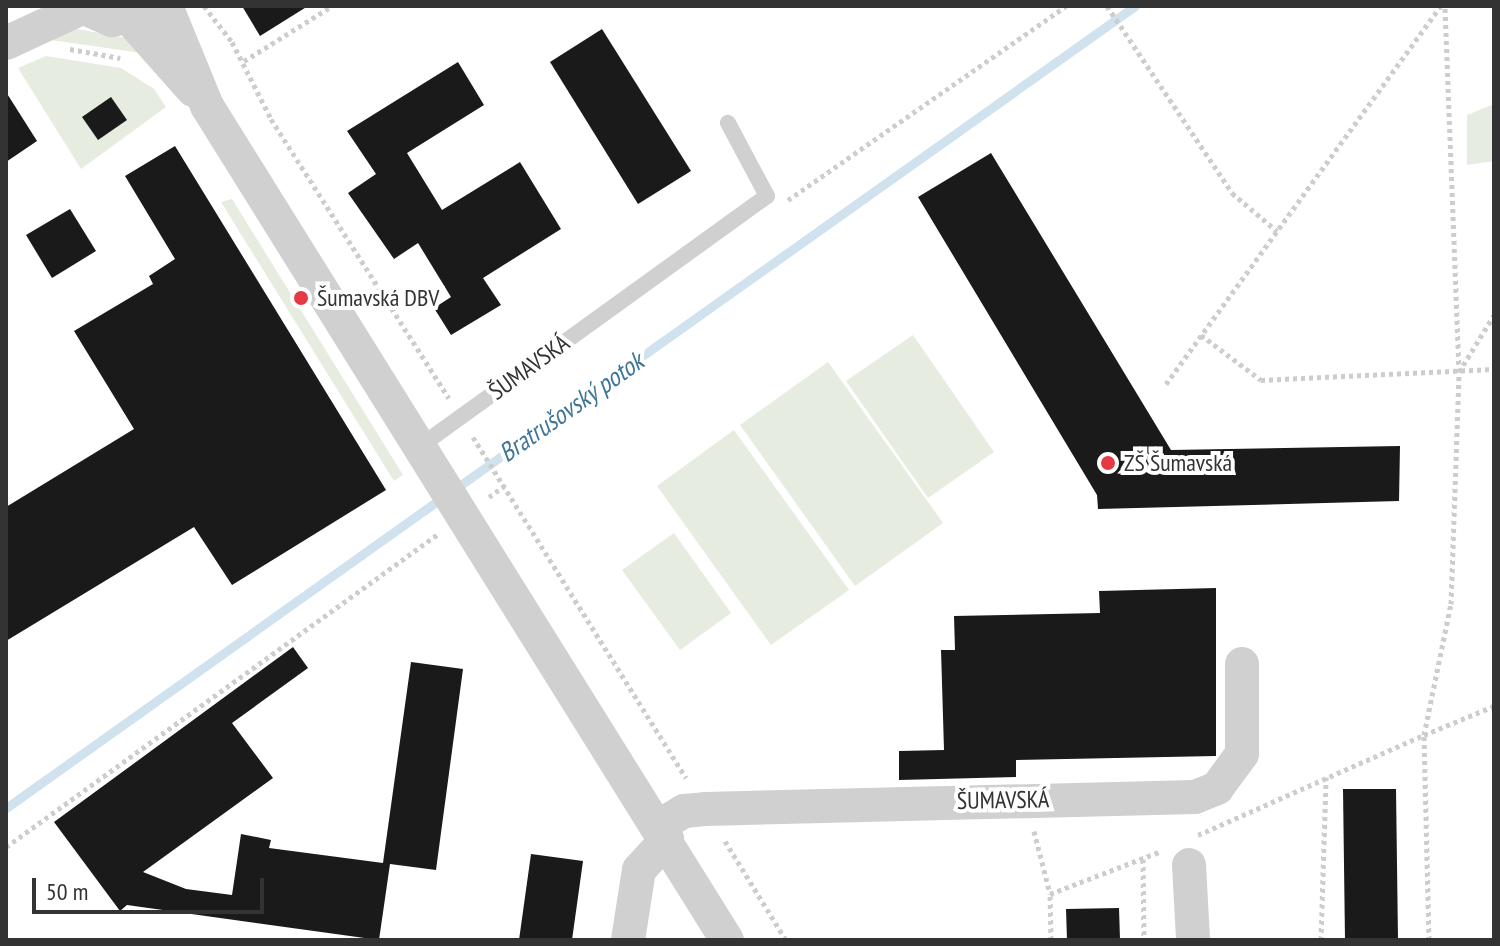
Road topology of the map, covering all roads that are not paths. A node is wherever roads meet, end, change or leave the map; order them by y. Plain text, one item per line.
1 (26, 6) edge
2 (166, 6) edge
3 (81, 7) edge
4 (144, 13) edge
5 (6, 22) edge
6 (6, 43) edge
7 (207, 106) junction
8 (728, 123) dead end
9 (419, 447) junction
10 (1242, 664) dead end
11 (663, 832) junction
12 (1181, 851) road end
13 (628, 940) edge
14 (727, 940) edge
15 (1193, 940) edge

1 - 5 street
2 - 7 street
3 - 4 street
3 - 6 street
4 - 7 street
7 - 9 street
8 - 9 lane, ŠUMAVSKÁ
9 - 11 street
10 - 11 street, ŠUMAVSKÁ
11 - 13 street, ŠUMAVSKÁ
11 - 14 street
12 - 15 street

